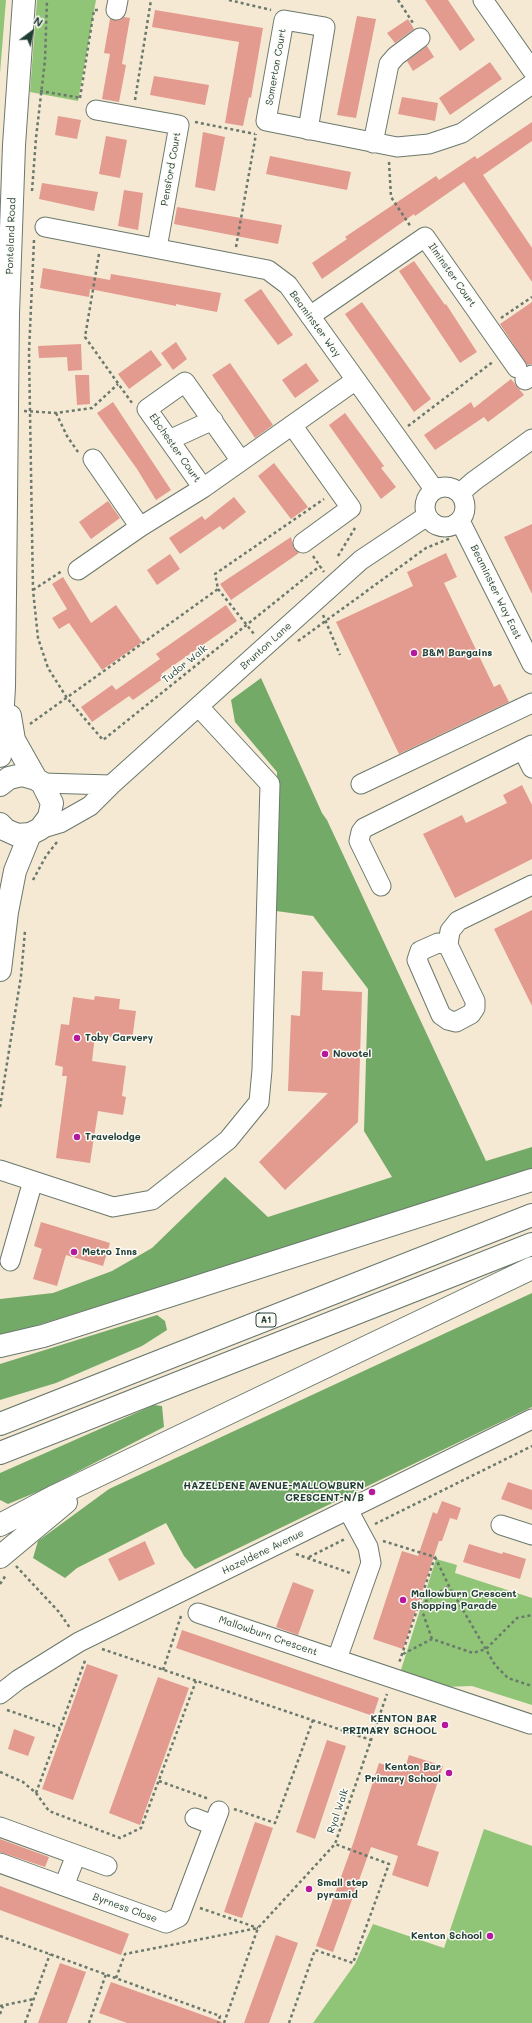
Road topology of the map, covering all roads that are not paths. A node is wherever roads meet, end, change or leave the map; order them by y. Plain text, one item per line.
1 (24, 0) edge
2 (483, 0) edge
3 (420, 38) road end
4 (532, 70) edge
5 (532, 84) edge
6 (96, 110) road end
7 (308, 130) junction
8 (380, 144) junction
9 (39, 232) road end
10 (158, 248) junction
11 (310, 316) junction
12 (525, 374) edge
13 (356, 380) junction
14 (213, 420) junction
15 (292, 425) junction
16 (532, 439) edge
17 (169, 440) junction
18 (93, 459) road end
19 (241, 461) junction
20 (4, 475) edge
21 (204, 488) junction
22 (434, 490) junction
23 (460, 492) junction
24 (427, 516) junction
25 (460, 521) junction
26 (140, 528) junction
27 (303, 543) dead end
28 (78, 570) road end
29 (532, 664) edge
30 (4, 687) junction
31 (532, 703) edge
32 (200, 706) junction
33 (527, 748) edge
34 (0, 756) edge
35 (532, 768) edge
36 (39, 781) junction
37 (361, 784) dead end
38 (0, 785) edge
39 (111, 785) junction
40 (0, 824) edge
41 (35, 831) junction
42 (532, 885) edge
43 (381, 886) dead end
44 (448, 945) dead end
45 (0, 970) edge
46 (0, 1170) edge
47 (532, 1180) edge
48 (33, 1181) junction
49 (532, 1215) edge
50 (532, 1244) edge
51 (10, 1261) dead end
52 (532, 1268) edge
53 (0, 1346) edge
54 (532, 1419) edge
55 (0, 1424) edge
56 (0, 1453) edge
57 (102, 1475) junction
58 (348, 1510) junction
59 (0, 1525) edge
60 (501, 1525) dead end
61 (532, 1535) edge
62 (3, 1554) edge
63 (198, 1612) road end
64 (337, 1659) junction
65 (5, 1702) edge
66 (530, 1724) dead end
67 (195, 1818) dead end
68 (0, 1827) edge
69 (76, 1855) junction
70 (0, 1862) edge
71 (107, 1866) dead end
72 (64, 1886) junction

1 - 20 main road, Ponteland Road
2 - 4 street
3 - 8 street
5 - 8 street
6 - 10 street, Pensford Court
7 - 7 street, Somerton Court
7 - 8 street
9 - 10 street, Beaminster Way
10 - 11 street, Beaminster Way
11 - 12 street, Ilminster Court
11 - 13 street, Beaminster Way
13 - 15 street, Ebchester Court
13 - 22 street, Beaminster Way
14 - 17 street
14 - 17 street, Ebchester Court
14 - 19 street, Ebchester Court
15 - 19 street, Ebchester Court
15 - 27 street
16 - 23 street
17 - 21 street, Ebchester Court
18 - 26 street
19 - 21 street, Ebchester Court
20 - 30 main road, Ponteland Road
21 - 26 street, Ebchester Court
22 - 23 street
22 - 24 street
23 - 25 street
24 - 25 street
24 - 32 street, Brunton Lane
25 - 29 street, Beaminster Way East
26 - 28 street, Ebchester Court
30 - 34 main road, Ponteland Road
30 - 36 main road, Ponteland Road
31 - 37 street
32 - 39 street, Brunton Lane
32 - 48 street
33 - 35 street
33 - 43 street
36 - 38 main road
36 - 39 street
36 - 41 main road, Ponteland Road
39 - 41 street, Brunton Lane
40 - 41 main road
41 - 45 main road
42 - 44 street
46 - 48 street
47 - 53 main road
48 - 51 street
49 - 55 main road, A1
50 - 56 main road
52 - 57 main road
54 - 58 street, Hazeldene Avenue
57 - 59 main road
57 - 62 main road
58 - 64 street
58 - 65 street, Hazeldene Avenue
60 - 61 street
63 - 64 street, Mallowburn Crescent
64 - 66 street, Mallowburn Crescent
67 - 72 street, Byrness Close
68 - 69 street
69 - 71 street
69 - 72 street
70 - 72 street, Byrness Close

